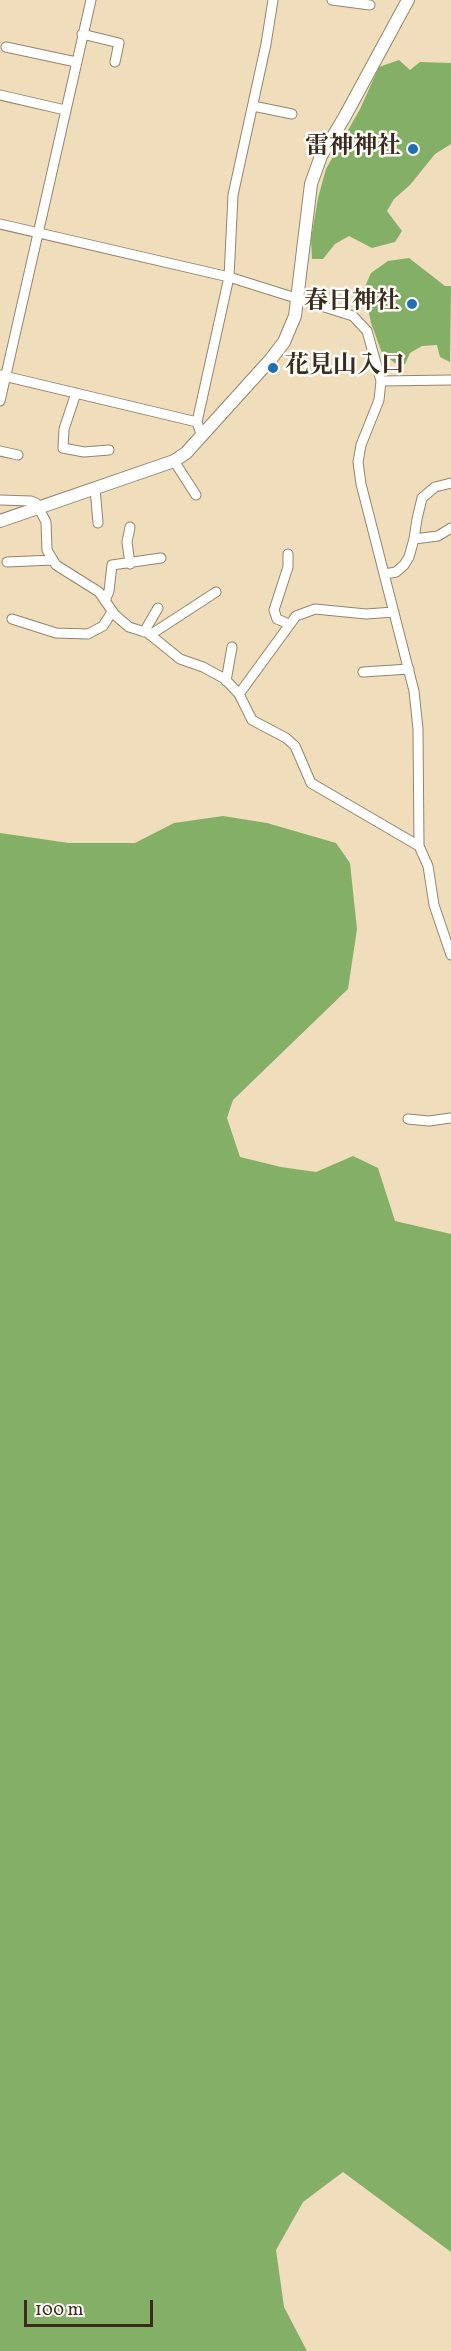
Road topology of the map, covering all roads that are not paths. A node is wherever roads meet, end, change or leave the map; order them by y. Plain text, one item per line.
1 (90, 0) edge
2 (273, 0) edge
3 (332, 0) edge
4 (408, 0) edge
5 (370, 5) dead end
6 (82, 34) junction
7 (6, 47) dead end
8 (76, 62) junction
9 (115, 62) dead end
10 (0, 95) edge
11 (253, 105) junction
12 (65, 110) junction
13 (292, 114) dead end
14 (0, 224) edge
15 (37, 232) junction
16 (229, 277) junction
17 (297, 299) junction
18 (3, 376) edge
19 (451, 380) edge
20 (381, 381) junction
21 (76, 393) junction
22 (0, 401) edge
23 (197, 422) junction
24 (202, 437) junction
25 (109, 450) dead end
26 (0, 451) edge
27 (18, 455) dead end
28 (174, 460) junction
29 (451, 483) edge
30 (95, 488) junction
31 (196, 495) dead end
32 (0, 500) edge
33 (39, 507) junction
34 (0, 521) edge
35 (98, 523) dead end
36 (130, 527) dead end
37 (451, 528) edge
38 (414, 539) junction
39 (288, 554) dead end
40 (161, 558) dead end
41 (52, 560) junction
42 (7, 562) dead end
43 (130, 564) junction
44 (385, 574) junction
45 (216, 592) dead end
46 (105, 601) junction
47 (158, 608) dead end
48 (112, 612) junction
49 (394, 612) junction
50 (12, 619) dead end
51 (289, 624) junction
52 (147, 633) junction
53 (232, 647) dead end
54 (409, 669) junction
55 (363, 672) dead end
56 (226, 681) junction
57 (239, 694) junction
58 (419, 846) junction
59 (451, 955) edge
60 (451, 1118) edge
61 (408, 1119) dead end

1 - 6 street
2 - 11 street
3 - 5 street
4 - 17 street
6 - 8 street
6 - 9 street
7 - 8 street
8 - 12 street
10 - 12 street
11 - 13 street
11 - 16 street
12 - 15 street
14 - 15 street
15 - 16 street
15 - 18 street
16 - 17 street
16 - 23 street
17 - 20 street
17 - 24 street
18 - 21 street
18 - 22 street
19 - 20 street
20 - 44 street
21 - 23 street
21 - 25 street
23 - 24 street
24 - 28 street
26 - 27 street
28 - 30 street
28 - 31 street
29 - 38 street
30 - 33 street
30 - 35 street
32 - 33 street
33 - 34 street
33 - 41 street
36 - 43 street
37 - 38 street
38 - 44 street
39 - 51 street
40 - 43 street
41 - 42 street
41 - 46 street
43 - 46 street
44 - 49 street
45 - 52 street
46 - 48 street
47 - 52 street
48 - 50 street
48 - 52 street
49 - 51 street
49 - 54 street
51 - 57 street
52 - 56 street
53 - 56 street
54 - 55 street
54 - 58 street
56 - 57 street
57 - 58 street
58 - 59 street
60 - 61 street

